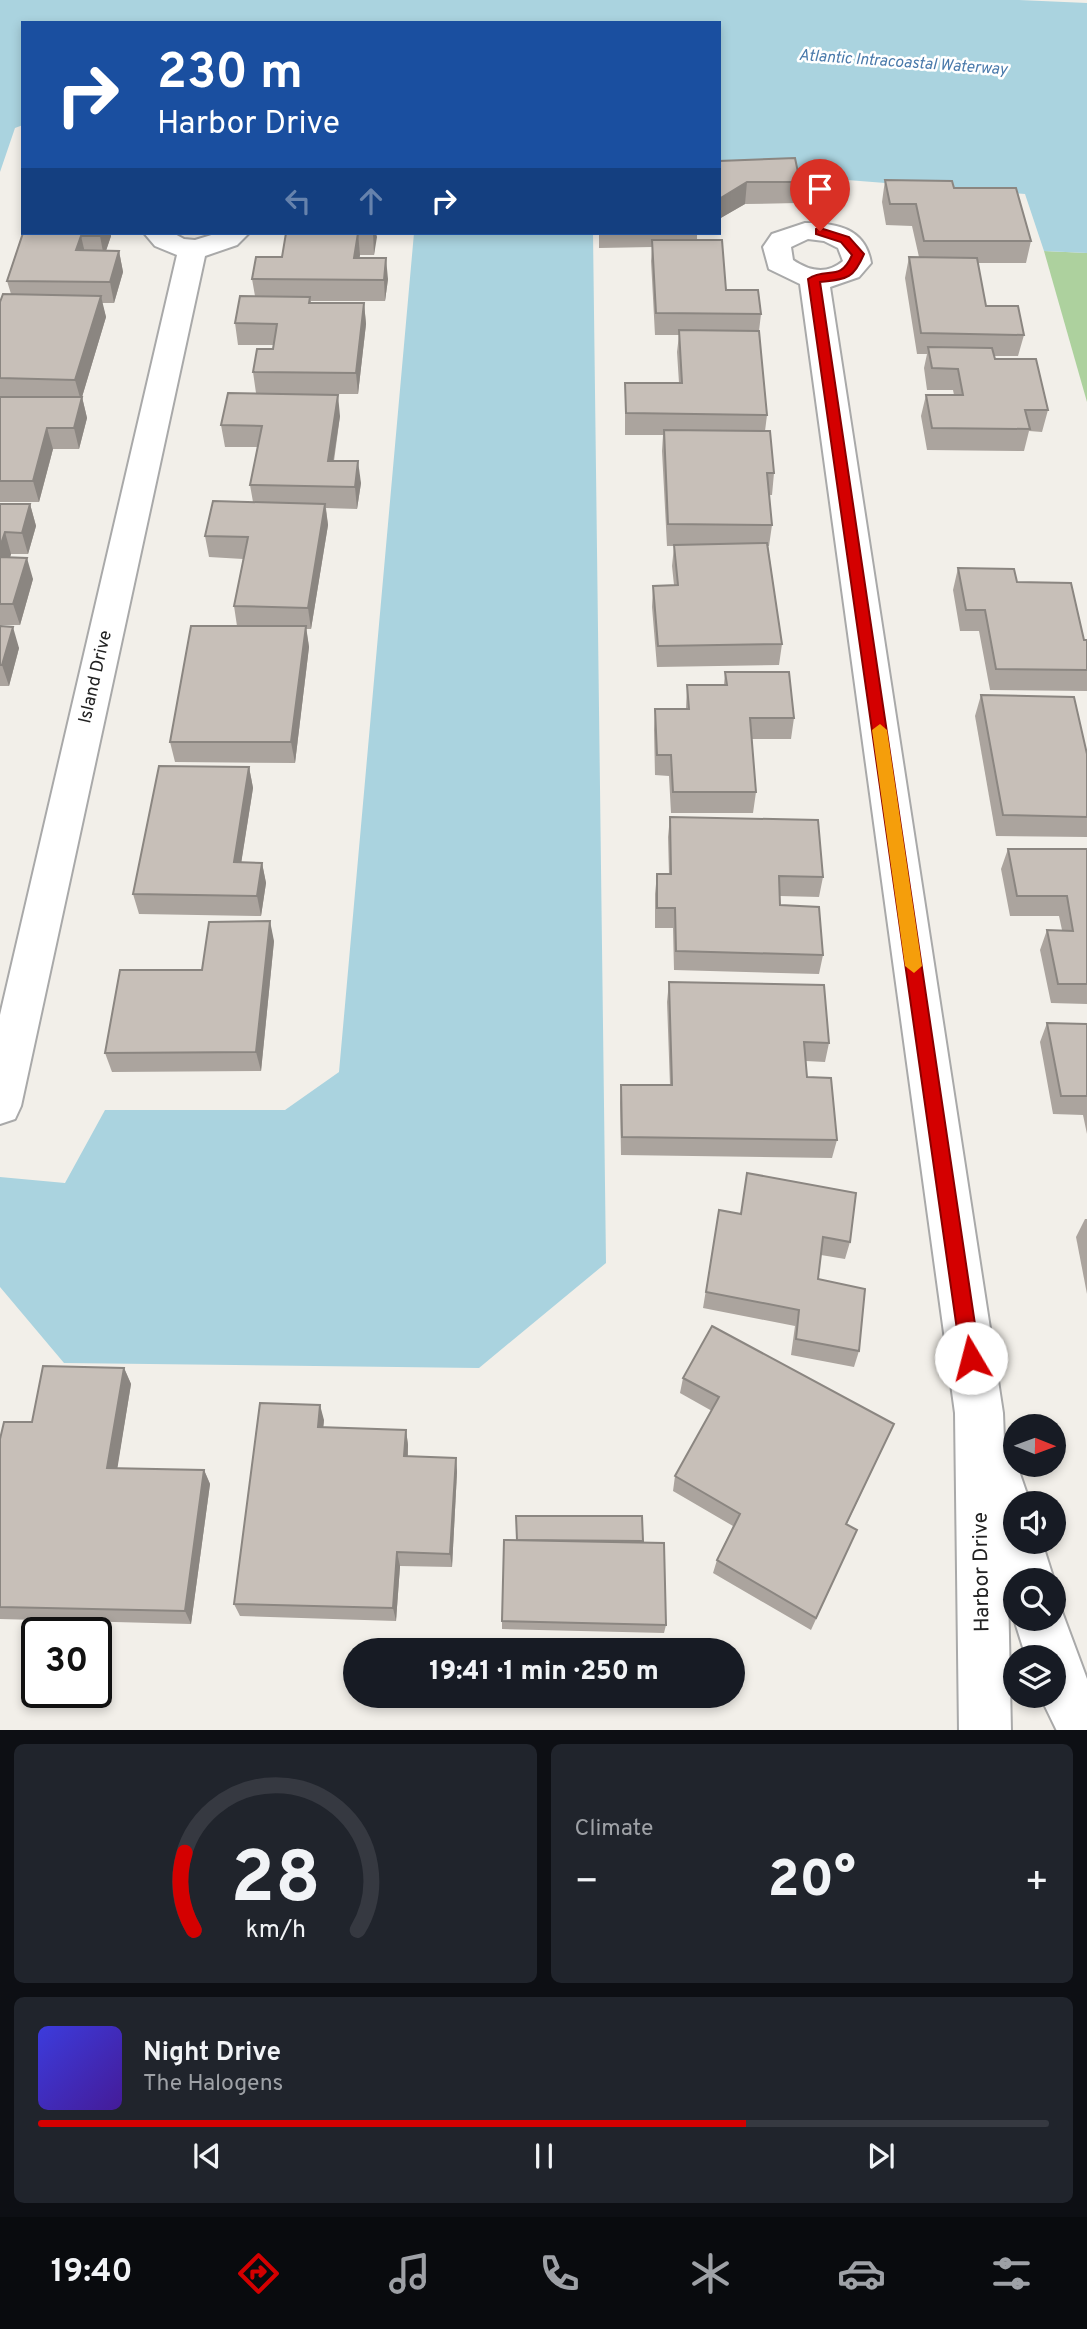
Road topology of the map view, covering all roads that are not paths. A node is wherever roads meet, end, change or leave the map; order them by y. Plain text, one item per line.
1 (160, 235) edge
2 (231, 235) edge
3 (193, 248) junction
4 (814, 279) dead end
5 (0, 1107) edge
6 (979, 1413) junction
7 (1003, 1494) edge
8 (1066, 1694) edge
9 (985, 1730) edge
10 (1085, 1730) edge

1 - 3 street
2 - 3 street
3 - 5 street, Island Drive
4 - 6 street, Harbor Drive
6 - 7 street, Harbor Drive
6 - 9 street, Harbor Drive
8 - 10 street

